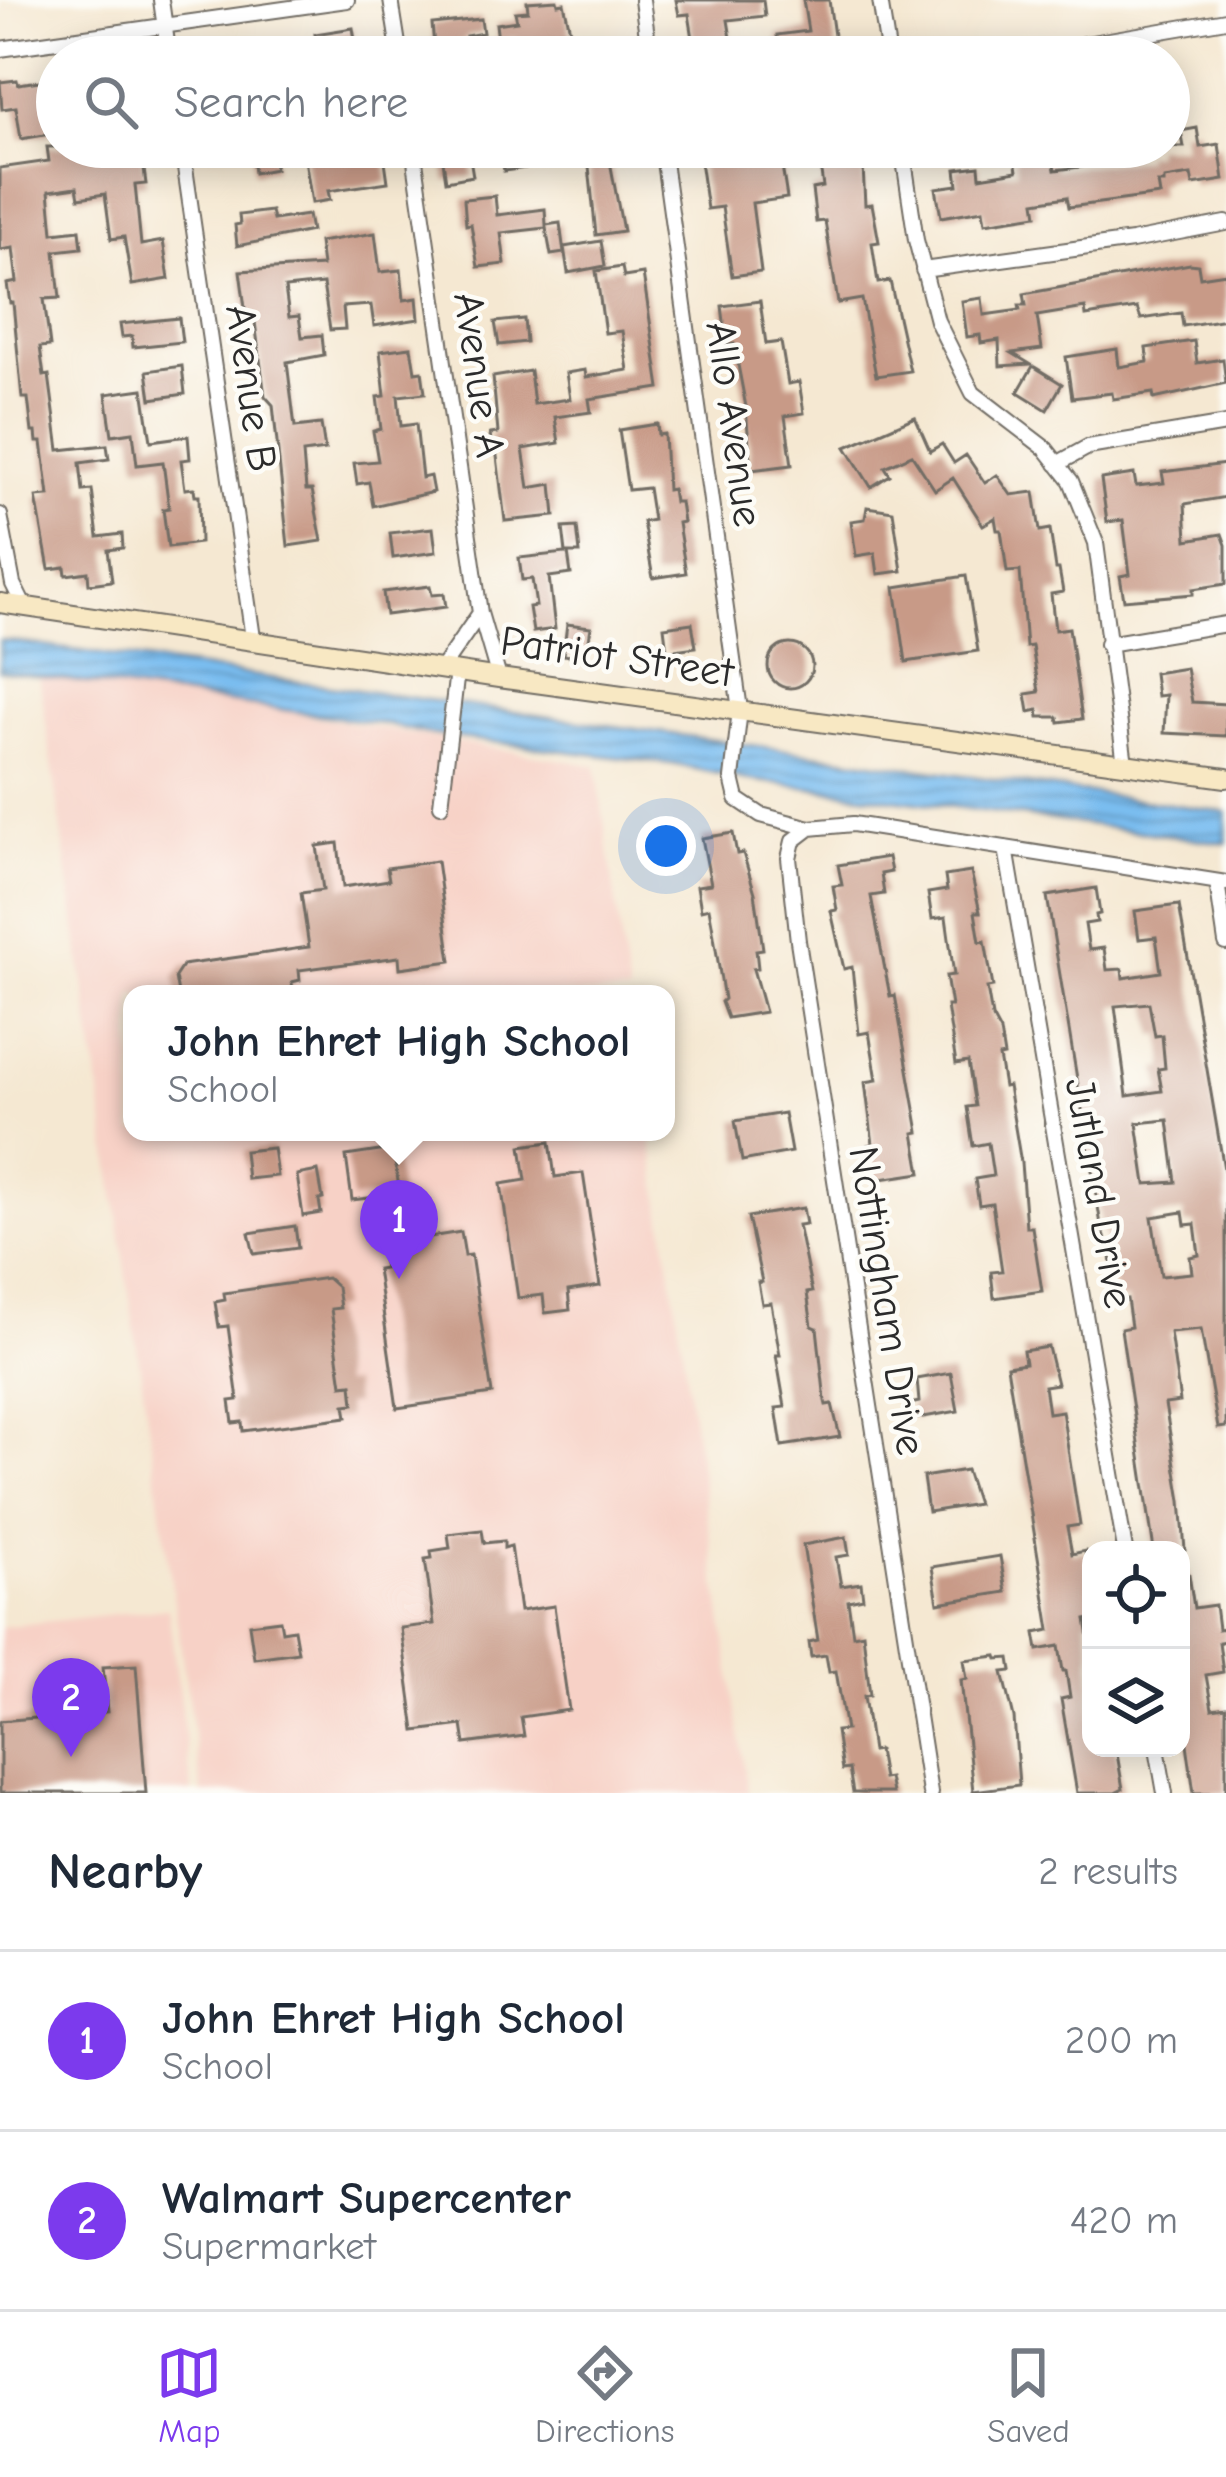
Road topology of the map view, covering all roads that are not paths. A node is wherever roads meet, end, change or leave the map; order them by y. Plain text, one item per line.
1 (161, 0) edge
2 (347, 0) edge
3 (392, 0) edge
4 (642, 0) edge
5 (880, 0) edge
6 (1226, 20) edge
7 (165, 26) junction
8 (93, 36) edge
9 (167, 36) edge
10 (397, 36) edge
11 (647, 36) edge
12 (886, 36) edge
13 (1133, 36) edge
14 (36, 44) edge
15 (0, 49) edge
16 (185, 168) edge
17 (415, 168) edge
18 (665, 168) edge
19 (906, 168) edge
20 (1226, 223) edge
21 (923, 270) junction
22 (1226, 424) edge
23 (1058, 464) junction
24 (0, 515) edge
25 (0, 603) edge
26 (24, 606) junction
27 (480, 613) junction
28 (1226, 624) edge
29 (254, 638) junction
30 (1108, 644) junction
31 (451, 677) junction
32 (499, 678) junction
33 (740, 710) junction
34 (1125, 764) junction
35 (1226, 778) edge
36 (440, 806) dead end
37 (810, 828) junction
38 (1006, 848) junction
39 (1221, 882) edge
40 (1226, 943) edge
41 (1123, 1541) edge
42 (1159, 1757) edge
43 (930, 1793) edge
44 (1165, 1793) edge

1 - 7 street
2 - 7 street
3 - 10 street
4 - 11 street
5 - 12 street
6 - 13 street
7 - 8 street
7 - 9 street
14 - 15 street
16 - 29 street, Avenue B
17 - 27 street, Avenue A
18 - 33 street, Allo Avenue
19 - 21 street
20 - 21 street
21 - 23 street
22 - 23 street
23 - 30 street
24 - 26 street
25 - 26 main road, Patriot Street
26 - 29 main road, Patriot Street
27 - 31 street
27 - 32 street, Avenue A
28 - 30 street
29 - 31 main road, Patriot Street
30 - 34 street
31 - 32 main road, Patriot Street
31 - 36 street
32 - 33 main road, Patriot Street
33 - 34 main road, Patriot Street
33 - 37 street, Allo Avenue
34 - 35 main road, Patriot Street
37 - 38 street
37 - 43 street, Nottingham Drive
38 - 39 street
38 - 41 street, Jutland Drive
39 - 40 street
42 - 44 street

